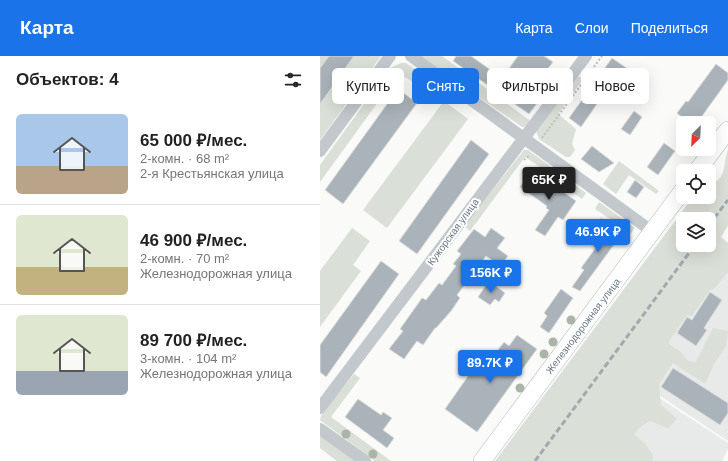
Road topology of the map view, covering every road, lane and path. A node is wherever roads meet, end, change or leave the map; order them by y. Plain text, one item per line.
1 (390, 56) edge
2 (411, 56) edge
3 (586, 56) edge
4 (602, 56) edge
5 (728, 130) edge
6 (524, 138) junction
7 (536, 147) junction
8 (320, 151) edge
9 (524, 160) dead end
10 (702, 164) edge
11 (676, 200) edge
12 (653, 232) junction
13 (320, 408) edge
14 (320, 429) edge
15 (365, 461) edge
16 (482, 461) edge

1 - 8 street
2 - 6 street
3 - 6 street, Кужорская улица
4 - 7 path
5 - 10 main road
6 - 7 street
6 - 13 street, Кужорская улица
7 - 9 path
7 - 12 street
11 - 12 main road, Железнодорожная улица
12 - 16 main road, Железнодорожная улица
14 - 15 street

